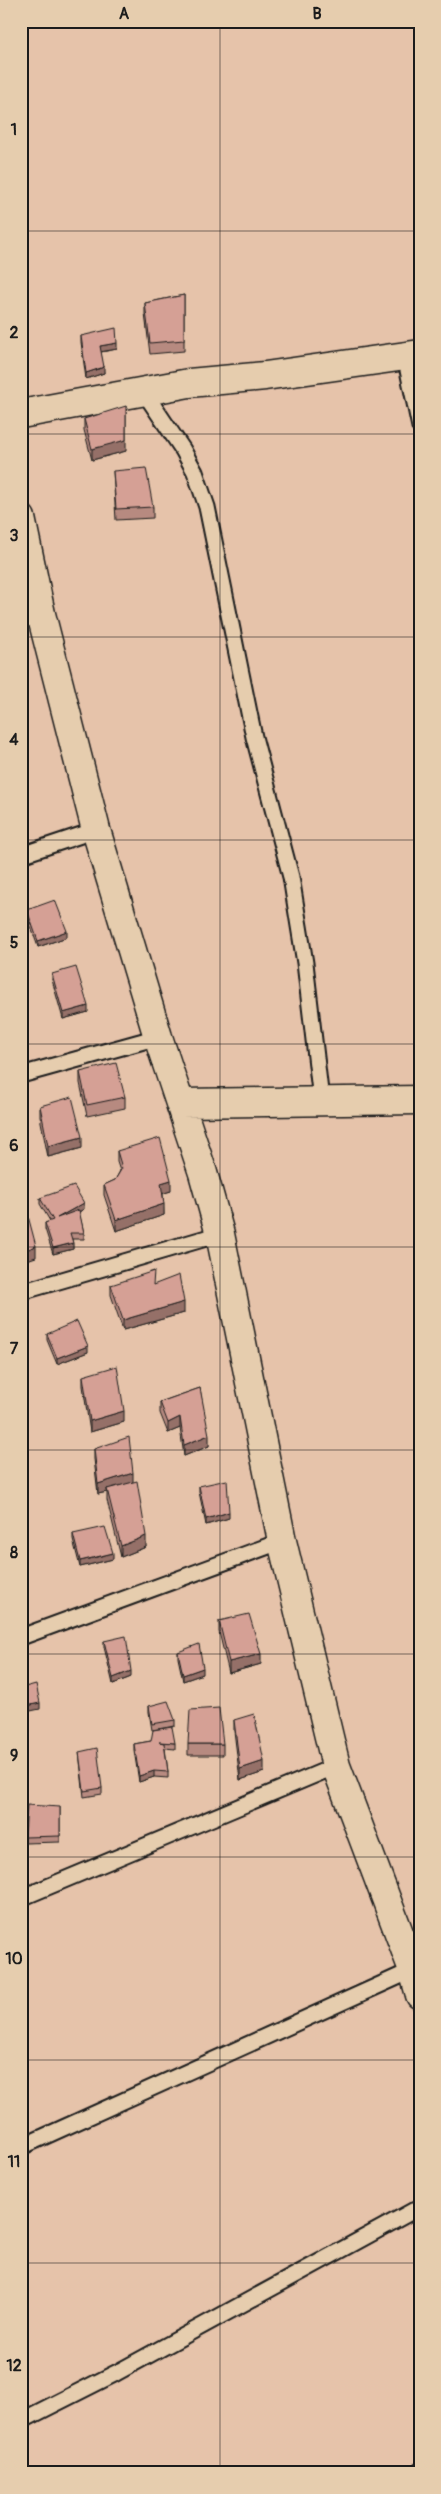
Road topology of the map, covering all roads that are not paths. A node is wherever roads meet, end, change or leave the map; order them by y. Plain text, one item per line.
1 (412, 355) edge
2 (144, 392) junction
3 (21, 414) edge
4 (420, 427) edge
5 (21, 518) edge
6 (31, 618) edge
7 (96, 830) junction
8 (21, 855) edge
9 (158, 1037) junction
10 (21, 1075) edge
11 (321, 1100) junction
12 (420, 1100) edge
13 (181, 1103) junction
14 (220, 1234) junction
15 (21, 1292) edge
16 (282, 1541) junction
17 (21, 1637) edge
18 (336, 1766) junction
19 (21, 1898) edge
20 (416, 1983) edge
21 (21, 2148) edge
22 (420, 2206) edge
23 (21, 2421) edge

1 - 2 street
1 - 4 lane
2 - 3 street
2 - 11 lane
5 - 6 street
6 - 7 street
7 - 8 lane
7 - 9 street
9 - 10 lane
9 - 13 street
11 - 12 street
11 - 13 street
13 - 14 street
14 - 15 lane
14 - 16 street
16 - 17 lane
16 - 18 street
18 - 19 lane
18 - 20 street
20 - 21 lane
22 - 23 lane

